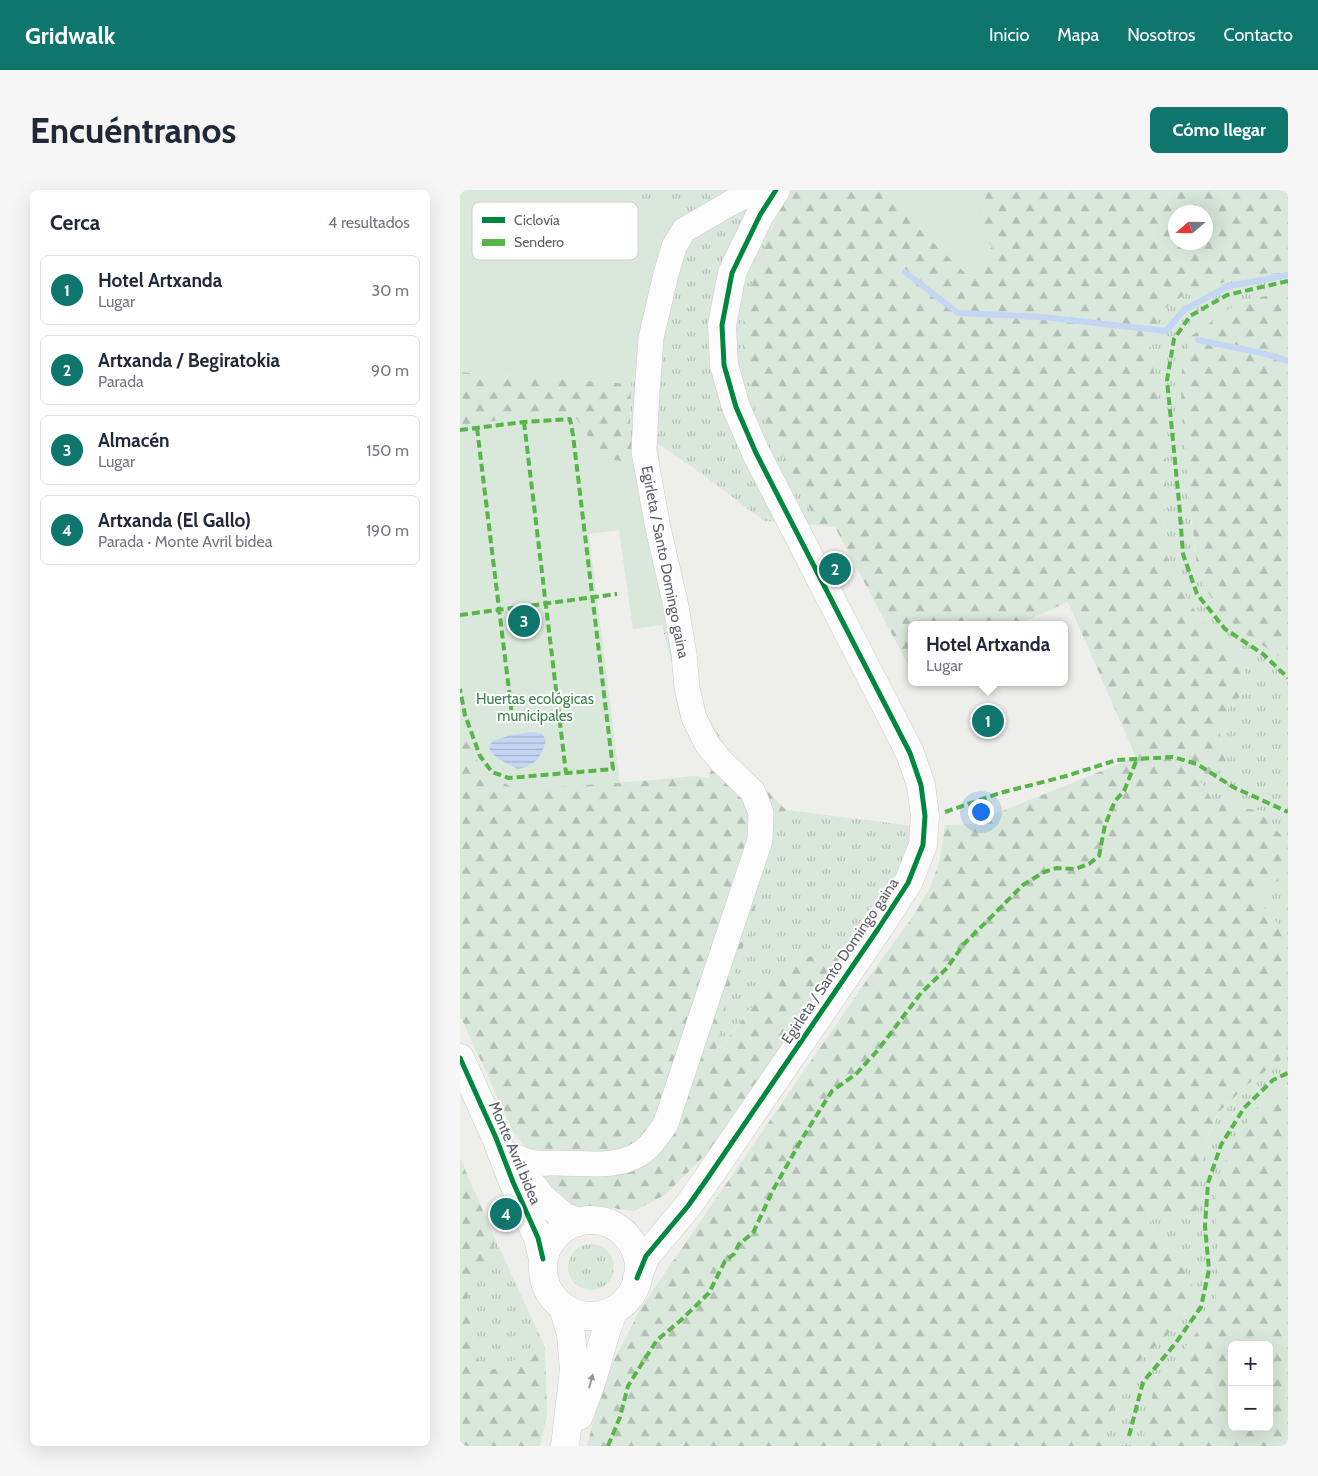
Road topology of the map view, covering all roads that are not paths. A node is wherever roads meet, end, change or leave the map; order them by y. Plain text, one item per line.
1 (738, 190) edge
2 (775, 191) edge
3 (708, 215) junction
4 (460, 1058) edge
5 (502, 1146) junction
6 (555, 1162) junction
7 (542, 1198) junction
8 (580, 1222) junction
9 (543, 1259) junction
10 (637, 1278) junction
11 (562, 1307) junction
12 (614, 1310) junction
13 (566, 1444) edge

1 - 3 street
2 - 3 street
2 - 10 street, Egirleta / Santo Domingo gaina
3 - 6 street, Egirleta / Santo Domingo gaina
4 - 5 street, Monte Avril bidea
5 - 6 street, Egirleta / Santo Domingo gaina
5 - 7 street, Monte Avril bidea
5 - 9 street, Monte Avril bidea
6 - 7 street
7 - 8 street, Monte Avril bidea
8 - 9 street
8 - 10 street
9 - 11 street
10 - 12 street
11 - 12 street
11 - 13 street
13 -> 12 street

